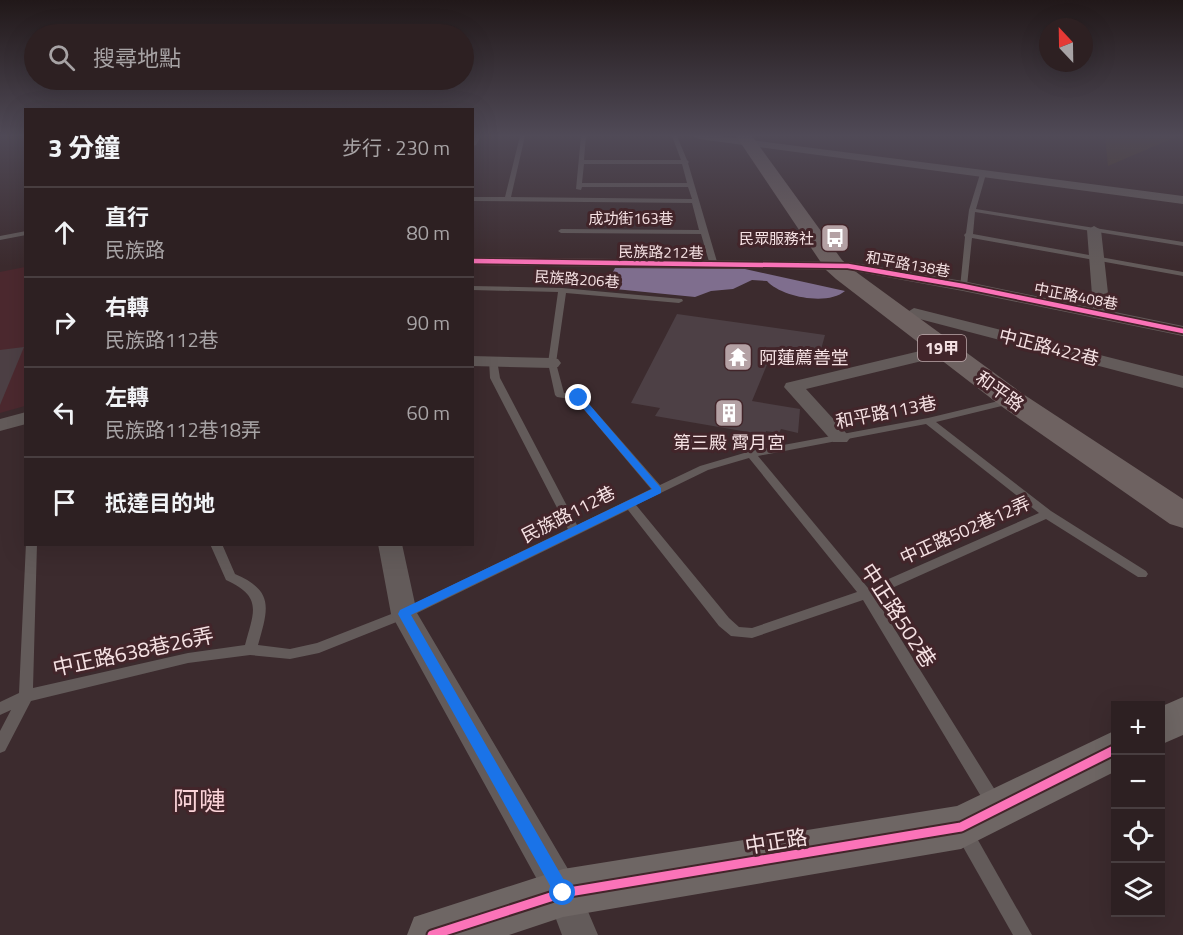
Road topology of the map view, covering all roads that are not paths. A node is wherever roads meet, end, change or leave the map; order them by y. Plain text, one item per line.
1 (512, 180) edge
2 (579, 180) edge
3 (690, 180) edge
4 (781, 180) edge
5 (981, 180) edge
6 (1026, 180) edge
7 (579, 184) junction
8 (692, 186) junction
9 (474, 199) edge
10 (508, 199) junction
11 (577, 199) junction
12 (1183, 200) edge
13 (695, 201) junction
14 (972, 210) junction
15 (1094, 230) junction
16 (561, 231) dead end
17 (701, 232) junction
18 (24, 233) edge
19 (967, 236) junction
20 (0, 238) edge
21 (1183, 244) edge
22 (1098, 258) junction
23 (474, 261) edge
24 (714, 264) junction
25 (841, 266) junction
26 (1183, 274) edge
27 (963, 286) junction
28 (474, 288) edge
29 (562, 290) junction
30 (679, 301) dead end
31 (914, 313) junction
32 (1102, 313) junction
33 (1183, 331) edge
34 (945, 350) junction
35 (493, 360) junction
36 (474, 361) edge
37 (552, 363) junction
38 (1183, 382) edge
39 (1019, 399) junction
40 (24, 419) edge
41 (928, 422) junction
42 (0, 425) edge
43 (840, 438) junction
44 (751, 454) junction
45 (658, 490) junction
46 (1183, 500) edge
47 (629, 504) junction
48 (1047, 514) junction
49 (1183, 516) edge
50 (575, 532) junction
51 (31, 546) edge
52 (217, 546) edge
53 (390, 546) edge
54 (1142, 574) dead end
55 (866, 594) junction
56 (404, 614) junction
57 (250, 650) junction
58 (26, 696) junction
59 (0, 709) edge
60 (1183, 715) edge
61 (1165, 725) edge
62 (0, 746) edge
63 (1111, 752) edge
64 (979, 818) junction
65 (563, 893) junction
66 (432, 935) edge
67 (580, 935) edge
68 (1023, 935) edge

1 - 10 lane
2 - 7 lane
3 - 8 lane, 成功街163巷
4 - 25 main road, 和平路 / 19甲
5 - 14 lane
6 - 12 street
7 - 8 lane
7 - 11 lane
8 - 13 lane, 成功街163巷
9 - 10 lane
10 - 11 lane
11 - 13 lane
13 - 17 lane, 成功街163巷
14 - 15 lane
14 - 19 lane
15 - 21 lane
15 - 22 street
16 - 17 lane, 成功街163巷
17 - 24 lane, 成功街163巷
18 - 20 lane
19 - 22 lane
19 - 27 lane
22 - 26 lane
22 - 32 street
23 - 24 street, 民族路212巷
24 - 25 street, 民族路212巷
25 - 27 street, 和平路138巷
25 - 31 main road, 和平路 / 19甲
25 - 34 main road, 和平路 / 19甲
27 - 32 street, 中正路408巷
28 - 29 lane, 民族路206巷
29 - 30 lane, 民族路206巷
29 - 37 lane
31 - 38 street, 中正路422巷
31 - 39 main road, 和平路 / 19甲
32 - 33 street, 中正路408巷
34 - 39 main road, 和平路 / 19甲
34 - 43 street
35 - 36 street
35 - 37 street
35 - 50 lane
37 - 45 lane
39 - 41 lane, 和平路113巷
39 - 46 main road, 和平路 / 19甲
39 - 49 main road, 和平路 / 19甲
40 - 42 street
41 - 43 lane, 和平路113巷
41 - 48 lane
43 - 44 lane, 和平路113巷
44 - 45 lane, 民族路112巷
44 - 55 lane, 中正路502巷
45 - 47 lane, 民族路112巷
47 - 50 lane, 民族路112巷
47 - 55 lane, 中正路502巷12弄
48 - 54 lane
48 - 55 lane, 中正路502巷12弄
50 - 56 lane, 民族路112巷
51 - 58 lane
52 - 57 lane
53 - 56 street
55 - 64 lane, 中正路502巷
56 - 57 lane, 民族路112巷
56 - 65 street
57 - 58 lane, 中正路638巷26弄
58 - 59 lane, 中正路638巷26弄
58 - 62 lane
60 - 61 street
63 - 64 street, 中正路
64 - 65 street, 中正路
64 - 68 lane, 中正路502巷
65 - 66 street, 中正路
65 - 67 street

